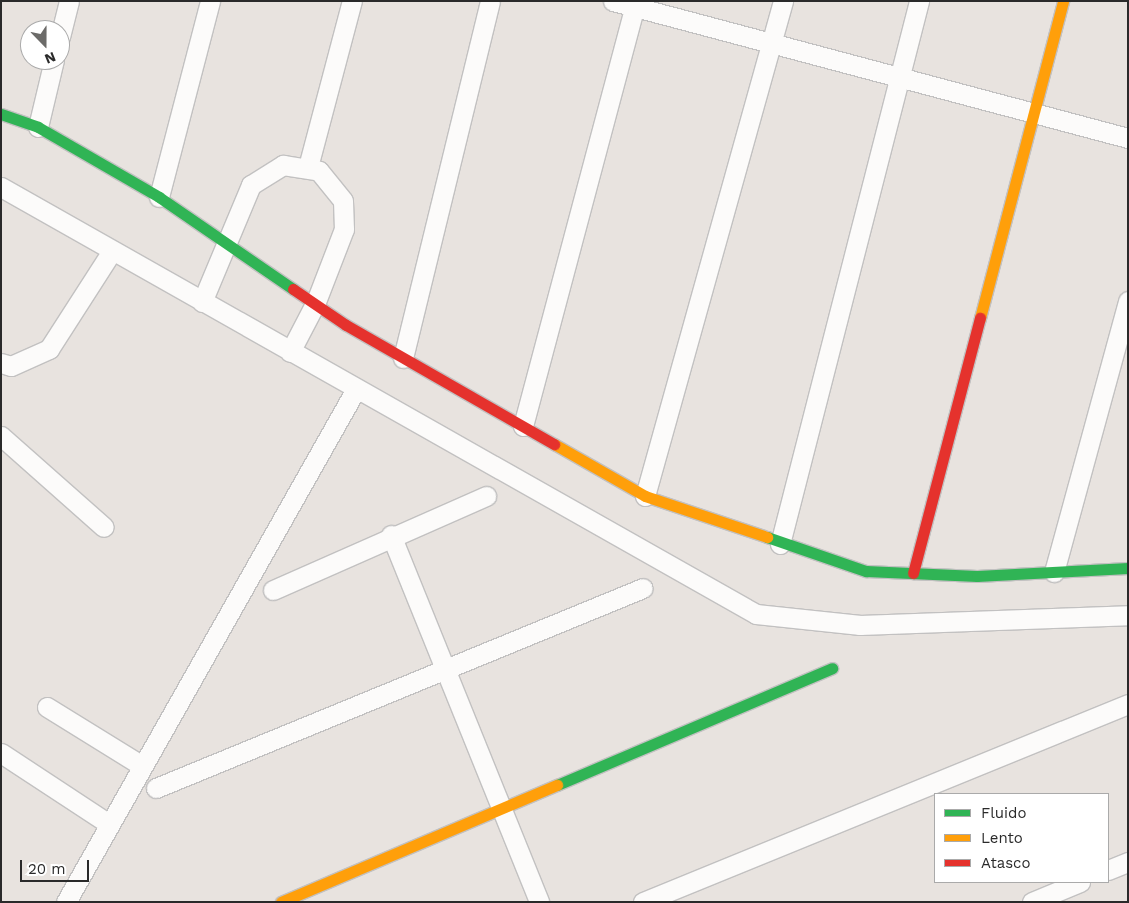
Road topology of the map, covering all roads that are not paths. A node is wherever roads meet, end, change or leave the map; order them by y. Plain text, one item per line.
1 (68, 1) edge
2 (210, 1) edge
3 (352, 1) edge
4 (490, 1) edge
5 (613, 1) edge
6 (783, 1) edge
7 (919, 1) edge
8 (1063, 1) edge
9 (635, 4) edge
10 (64, 20) edge
11 (772, 42) junction
12 (52, 70) edge
13 (900, 76) junction
14 (1035, 110) junction
15 (1, 114) edge
16 (38, 127) junction
17 (1128, 138) edge
18 (308, 167) junction
19 (2, 185) edge
20 (159, 197) junction
21 (226, 244) junction
22 (112, 251) junction
23 (1128, 301) edge
24 (202, 302) junction
25 (315, 304) junction
26 (290, 352) junction
27 (403, 358) junction
28 (1, 363) edge
29 (356, 389) junction
30 (523, 426) junction
31 (1, 436) edge
32 (486, 496) dead end
33 (645, 496) junction
34 (104, 527) dead end
35 (391, 535) junction
36 (780, 544) junction
37 (1128, 568) edge
38 (1054, 572) junction
39 (913, 573) junction
40 (644, 588) dead end
41 (273, 590) dead end
42 (1128, 615) edge
43 (832, 668) dead end
44 (446, 671) junction
45 (1128, 704) edge
46 (48, 707) dead end
47 (1, 753) edge
48 (141, 765) junction
49 (156, 788) dead end
50 (501, 806) junction
51 (109, 824) junction
52 (1128, 862) edge
53 (1109, 870) edge
54 (1078, 883) edge
55 (66, 902) edge
56 (281, 902) edge
57 (539, 902) edge
58 (643, 902) edge
59 (1032, 902) edge

1 - 10 street
2 - 20 street
3 - 18 street
4 - 27 street
5 - 9 street
6 - 11 street
7 - 13 street
8 - 14 street
9 - 11 street
9 - 30 street
11 - 13 street
11 - 33 street
12 - 16 street
13 - 14 street
13 - 36 street
14 - 17 street
14 - 39 street
15 - 16 street
16 - 20 street
18 - 21 street
18 - 25 street
19 - 22 street
20 - 21 street
21 - 24 street
21 - 25 street
22 - 24 street
22 - 28 street
23 - 38 street
24 - 26 street
25 - 26 street
25 - 27 street
26 - 29 street
27 - 30 street
29 - 42 street
29 - 48 street
30 - 33 street
31 - 34 street
32 - 35 street
33 - 36 street
35 - 41 street
35 - 44 street
36 - 39 street
37 - 38 street
38 - 39 street
40 - 44 street
43 - 50 street
44 - 49 street
44 - 50 street
45 - 58 street
46 - 48 street
47 - 51 street
48 - 51 street
50 - 56 street
50 - 57 street
51 - 55 street
52 - 53 street
54 - 59 street

